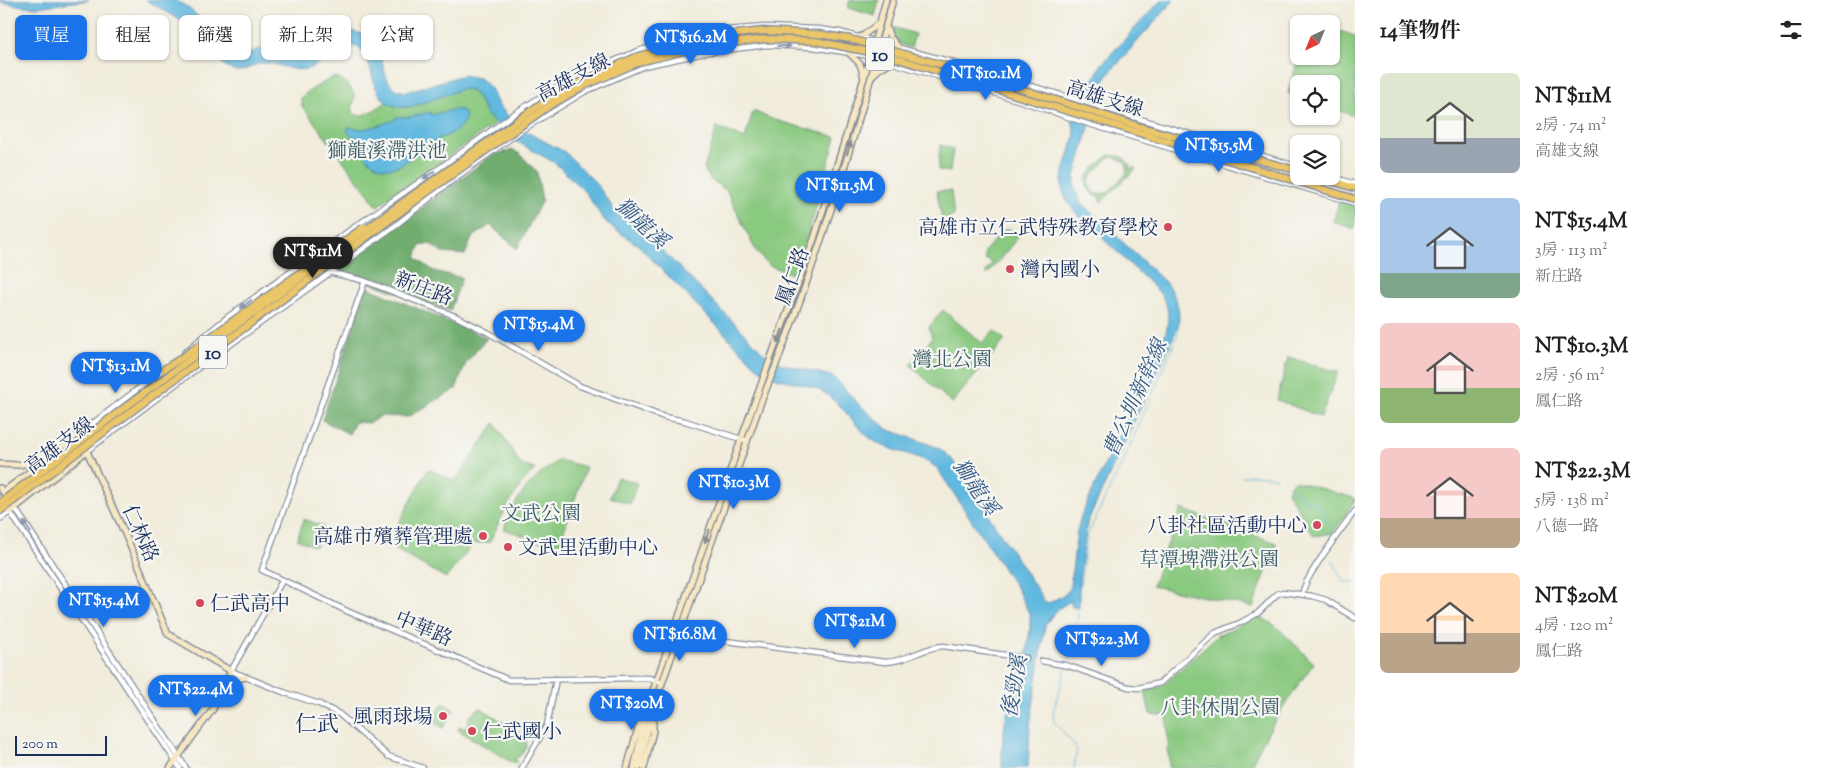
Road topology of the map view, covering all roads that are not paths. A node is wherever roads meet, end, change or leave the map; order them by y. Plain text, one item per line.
1 (886, 0) edge
2 (893, 0) edge
3 (880, 22) junction
4 (886, 26) junction
5 (857, 38) junction
6 (799, 46) junction
7 (900, 49) junction
8 (875, 50) junction
9 (848, 52) junction
10 (891, 62) junction
11 (952, 62) junction
12 (866, 80) junction
13 (1290, 164) edge
14 (1290, 169) edge
15 (1340, 179) edge
16 (1340, 184) edge
17 (1355, 184) edge
18 (1355, 188) edge
19 (426, 193) junction
20 (409, 198) junction
21 (1355, 201) edge
22 (389, 202) junction
23 (383, 206) junction
24 (402, 220) junction
25 (396, 224) junction
26 (310, 258) junction
27 (300, 266) junction
28 (330, 272) junction
29 (365, 281) junction
30 (232, 344) junction
31 (164, 369) junction
32 (112, 410) junction
33 (104, 428) junction
34 (79, 434) junction
35 (109, 435) junction
36 (741, 439) junction
37 (747, 441) junction
38 (84, 444) junction
39 (88, 450) junction
40 (42, 462) junction
41 (0, 464) edge
42 (3, 500) edge
43 (12, 510) junction
44 (1355, 511) edge
45 (0, 519) edge
46 (282, 581) junction
47 (1302, 592) junction
48 (1355, 618) edge
49 (676, 634) junction
50 (1026, 658) dead end
51 (1042, 661) dead end
52 (231, 671) junction
53 (246, 677) junction
54 (556, 679) junction
55 (225, 682) junction
56 (659, 682) junction
57 (653, 700) junction
58 (641, 747) junction
59 (177, 759) junction
60 (170, 768) edge
61 (180, 768) edge
62 (186, 768) edge
63 (422, 768) edge
64 (522, 768) edge
65 (627, 768) edge
66 (634, 768) edge
67 (639, 768) edge
68 (644, 768) edge

1 - 3 main road, 鳳仁路
2 - 4 main road, 鳳仁路
3 - 5 main road
3 - 8 main road, 鳳仁路
4 - 7 main road
4 - 8 main road, 鳳仁路
5 - 8 street
5 -> 22 street
6 - 8 main road
6 - 9 street
24 -> 6 street
7 - 8 street
7 - 11 street
8 - 9 street
8 - 10 street
8 - 11 main road
8 - 12 main road, 鳳仁路
9 - 12 main road
10 - 12 main road
10 - 21 street
11 - 13 street
12 -> 36 main road, 鳳仁路
37 -> 12 main road, 鳳仁路
14 - 20 highway, 高雄支線 / 10, bridge
15 - 17 street
16 - 18 highway
19 - 21 highway, 高雄支線 / 10, bridge
19 - 30 highway, bridge
19 - 42 highway, 高雄支線 / 10, bridge
20 - 31 highway, bridge
20 - 42 highway, 高雄支線 / 10, bridge
22 - 23 street
22 - 24 street
23 - 25 street
23 - 26 street
24 - 25 street
25 - 28 street
26 - 27 street
26 - 28 street, 新庄路
27 - 28 street
27 -> 31 street
28 - 29 street, 新庄路
28 - 30 street
29 - 36 street, 新庄路
29 - 46 street, 中華路
30 - 35 street
31 - 32 street
32 - 33 street
32 - 34 street
33 - 35 street
33 - 38 street
34 - 38 main road, 仁林路
34 - 40 main road
35 - 39 street
36 - 37 street, 新庄路
36 -> 49 main road
37 - 49 main road
38 - 39 main road, 仁林路
39 - 43 main road
39 - 52 main road, 仁林路
40 - 41 main road
40 - 42 main road
40 - 42 main road
42 - 43 main road
43 - 45 street
43 - 59 street
44 - 47 street
46 - 52 street
46 - 54 street, 中華路
47 - 48 street
47 - 51 street
49 - 50 street
49 - 56 main road
52 - 53 street
52 - 55 main road
53 - 55 main road
53 - 63 street
54 - 56 street, 中華路
54 - 64 street
55 - 59 main road
56 - 57 main road
57 - 58 main road
57 - 58 main road
58 - 65 main road
58 - 66 main road
58 - 67 main road
58 - 68 main road
59 - 60 main road
59 - 61 street
59 - 62 street

